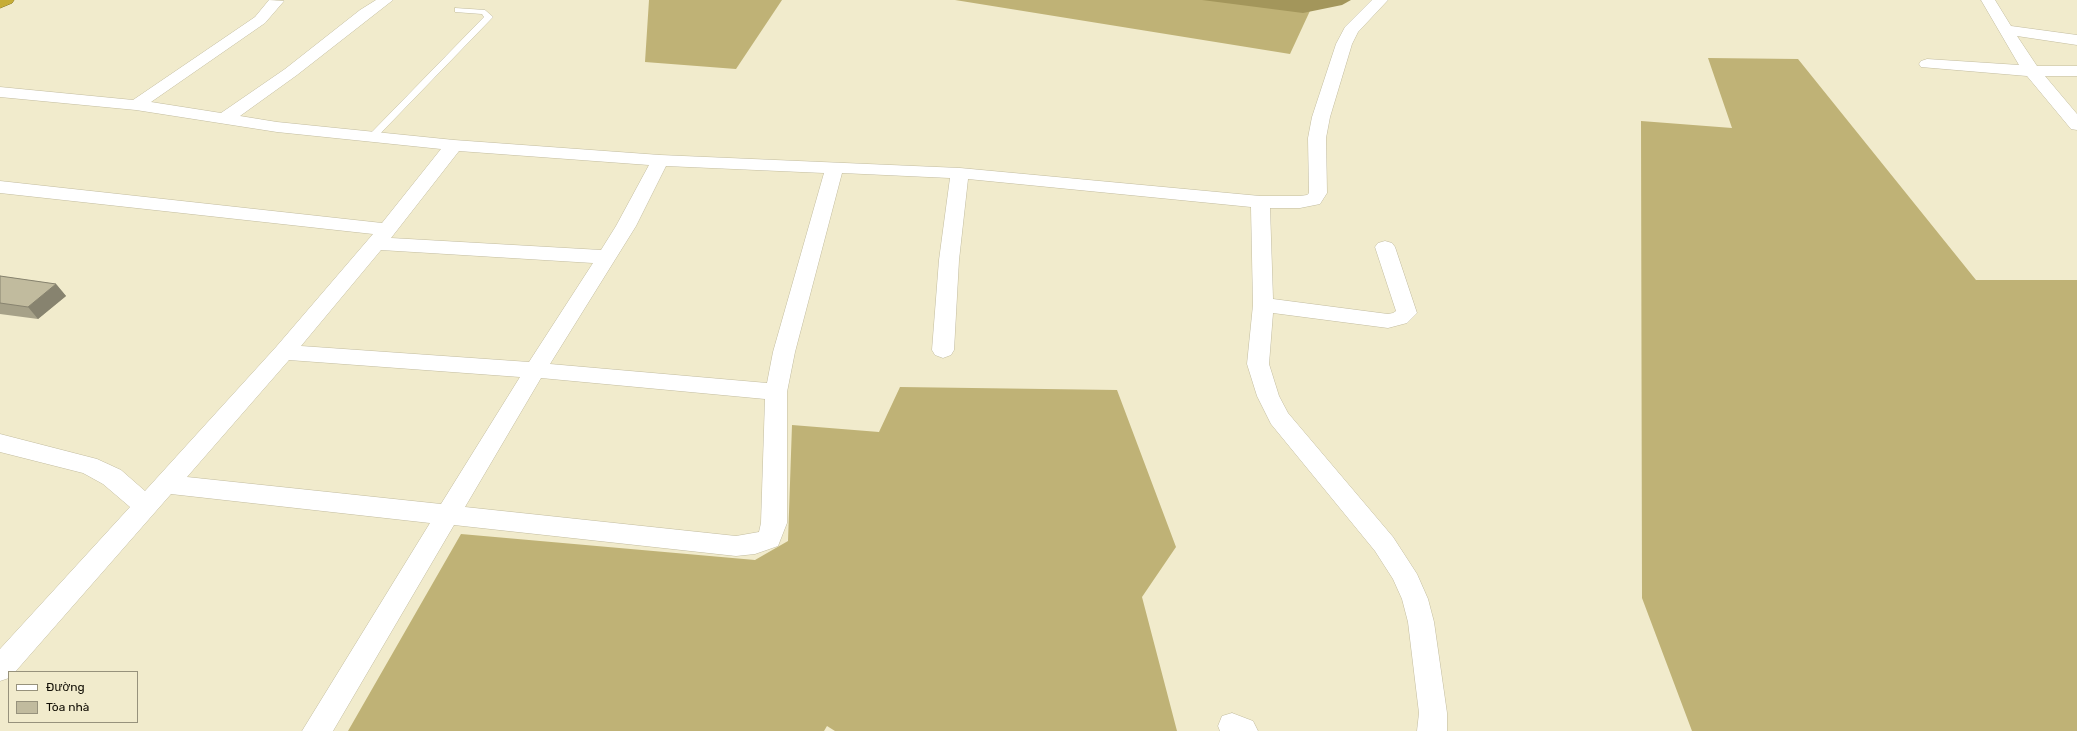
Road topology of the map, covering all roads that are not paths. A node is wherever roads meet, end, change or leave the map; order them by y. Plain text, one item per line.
1 (7, 0) edge
2 (386, 0) edge
3 (1381, 0) edge
4 (1988, 0) edge
5 (276, 1) dead end
6 (0, 3) edge
7 (458, 10) dead end
8 (2006, 30) junction
9 (2077, 40) edge
10 (1926, 64) dead end
11 (2033, 71) junction
12 (2077, 71) edge
13 (0, 92) edge
14 (136, 105) junction
15 (224, 119) junction
16 (2077, 125) edge
17 (372, 137) junction
18 (454, 144) junction
19 (660, 160) junction
20 (835, 167) junction
21 (960, 173) junction
22 (0, 187) edge
23 (1260, 202) junction
24 (381, 236) junction
25 (1385, 247) dead end
26 (606, 257) junction
27 (1264, 305) junction
28 (943, 350) dead end
29 (284, 352) junction
30 (535, 370) junction
31 (776, 392) junction
32 (0, 443) edge
33 (166, 484) junction
34 (146, 506) junction
35 (448, 515) junction
36 (0, 668) edge
37 (317, 731) edge
38 (1432, 731) edge

1 - 6 highway
2 - 15 street
3 - 23 street
4 - 8 street
5 - 14 street
7 - 17 lane
8 - 9 street
8 - 11 street
10 - 11 street
11 - 12 street
11 - 16 street
13 - 14 street
14 - 15 street
15 - 17 street
17 - 18 street
18 - 19 street
18 - 24 street
19 - 20 street
19 - 26 street
20 - 21 street
20 - 31 street
21 - 23 street
21 - 28 street
22 - 24 street
23 - 27 street
24 - 26 street
24 - 29 street
25 - 27 street
26 - 30 street
27 - 38 street
29 - 30 street
29 - 33 street
30 - 31 street
30 - 35 street
31 - 35 street
32 - 34 street
33 - 34 street
33 - 35 street
34 - 36 street
35 - 37 street

